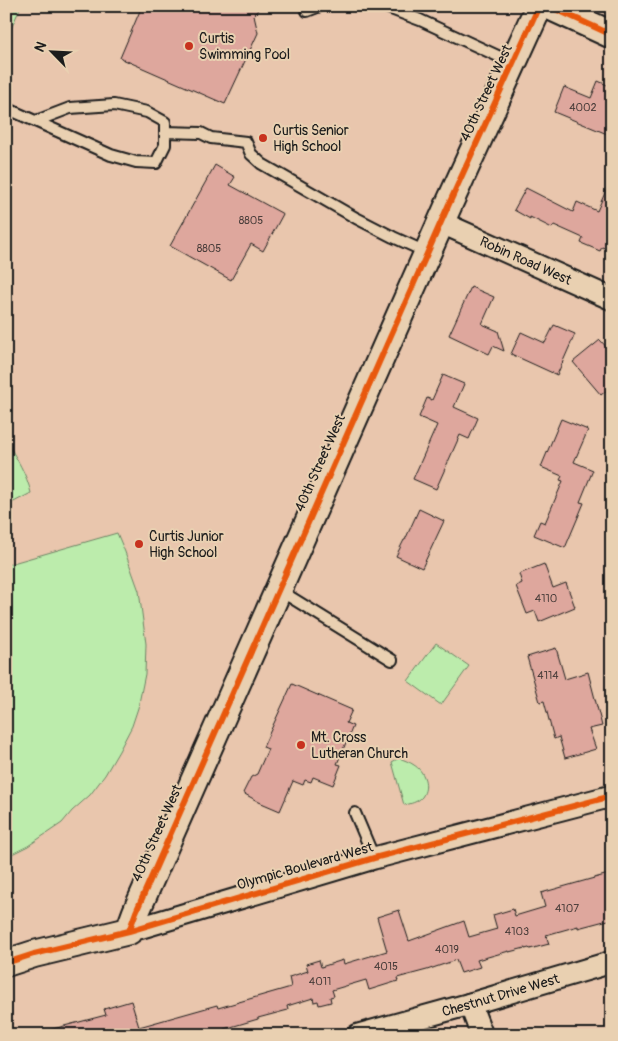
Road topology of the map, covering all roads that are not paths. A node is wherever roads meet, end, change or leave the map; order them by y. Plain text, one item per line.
1 (320, 6) edge
2 (383, 6) edge
3 (539, 6) edge
4 (549, 6) edge
5 (307, 11) dead end
6 (612, 34) edge
7 (513, 63) junction
8 (6, 108) edge
9 (36, 121) junction
10 (166, 132) junction
11 (440, 222) junction
12 (427, 252) junction
13 (612, 299) edge
14 (278, 589) junction
15 (392, 660) dead end
16 (612, 796) edge
17 (355, 813) dead end
18 (374, 858) junction
19 (129, 931) junction
20 (612, 962) edge
21 (6, 963) edge
22 (470, 1004) junction
23 (358, 1035) edge
24 (482, 1035) edge

1 - 5 lane
2 - 7 lane
3 - 7 street, 40th Street West
4 - 6 street
7 - 11 street, 40th Street West
8 - 9 lane
9 - 10 lane
9 - 10 lane
10 - 12 lane
11 - 12 street, 40th Street West
11 - 13 street, Robin Road West
12 - 14 street, 40th Street West
14 - 15 lane
14 - 19 street, 40th Street West
16 - 18 street, Olympic Boulevard West
17 - 18 lane
18 - 19 street, Olympic Boulevard West
19 - 21 street, Olympic Boulevard West
20 - 22 street, Chestnut Drive West
22 - 23 street, Chestnut Drive West
22 - 24 street

